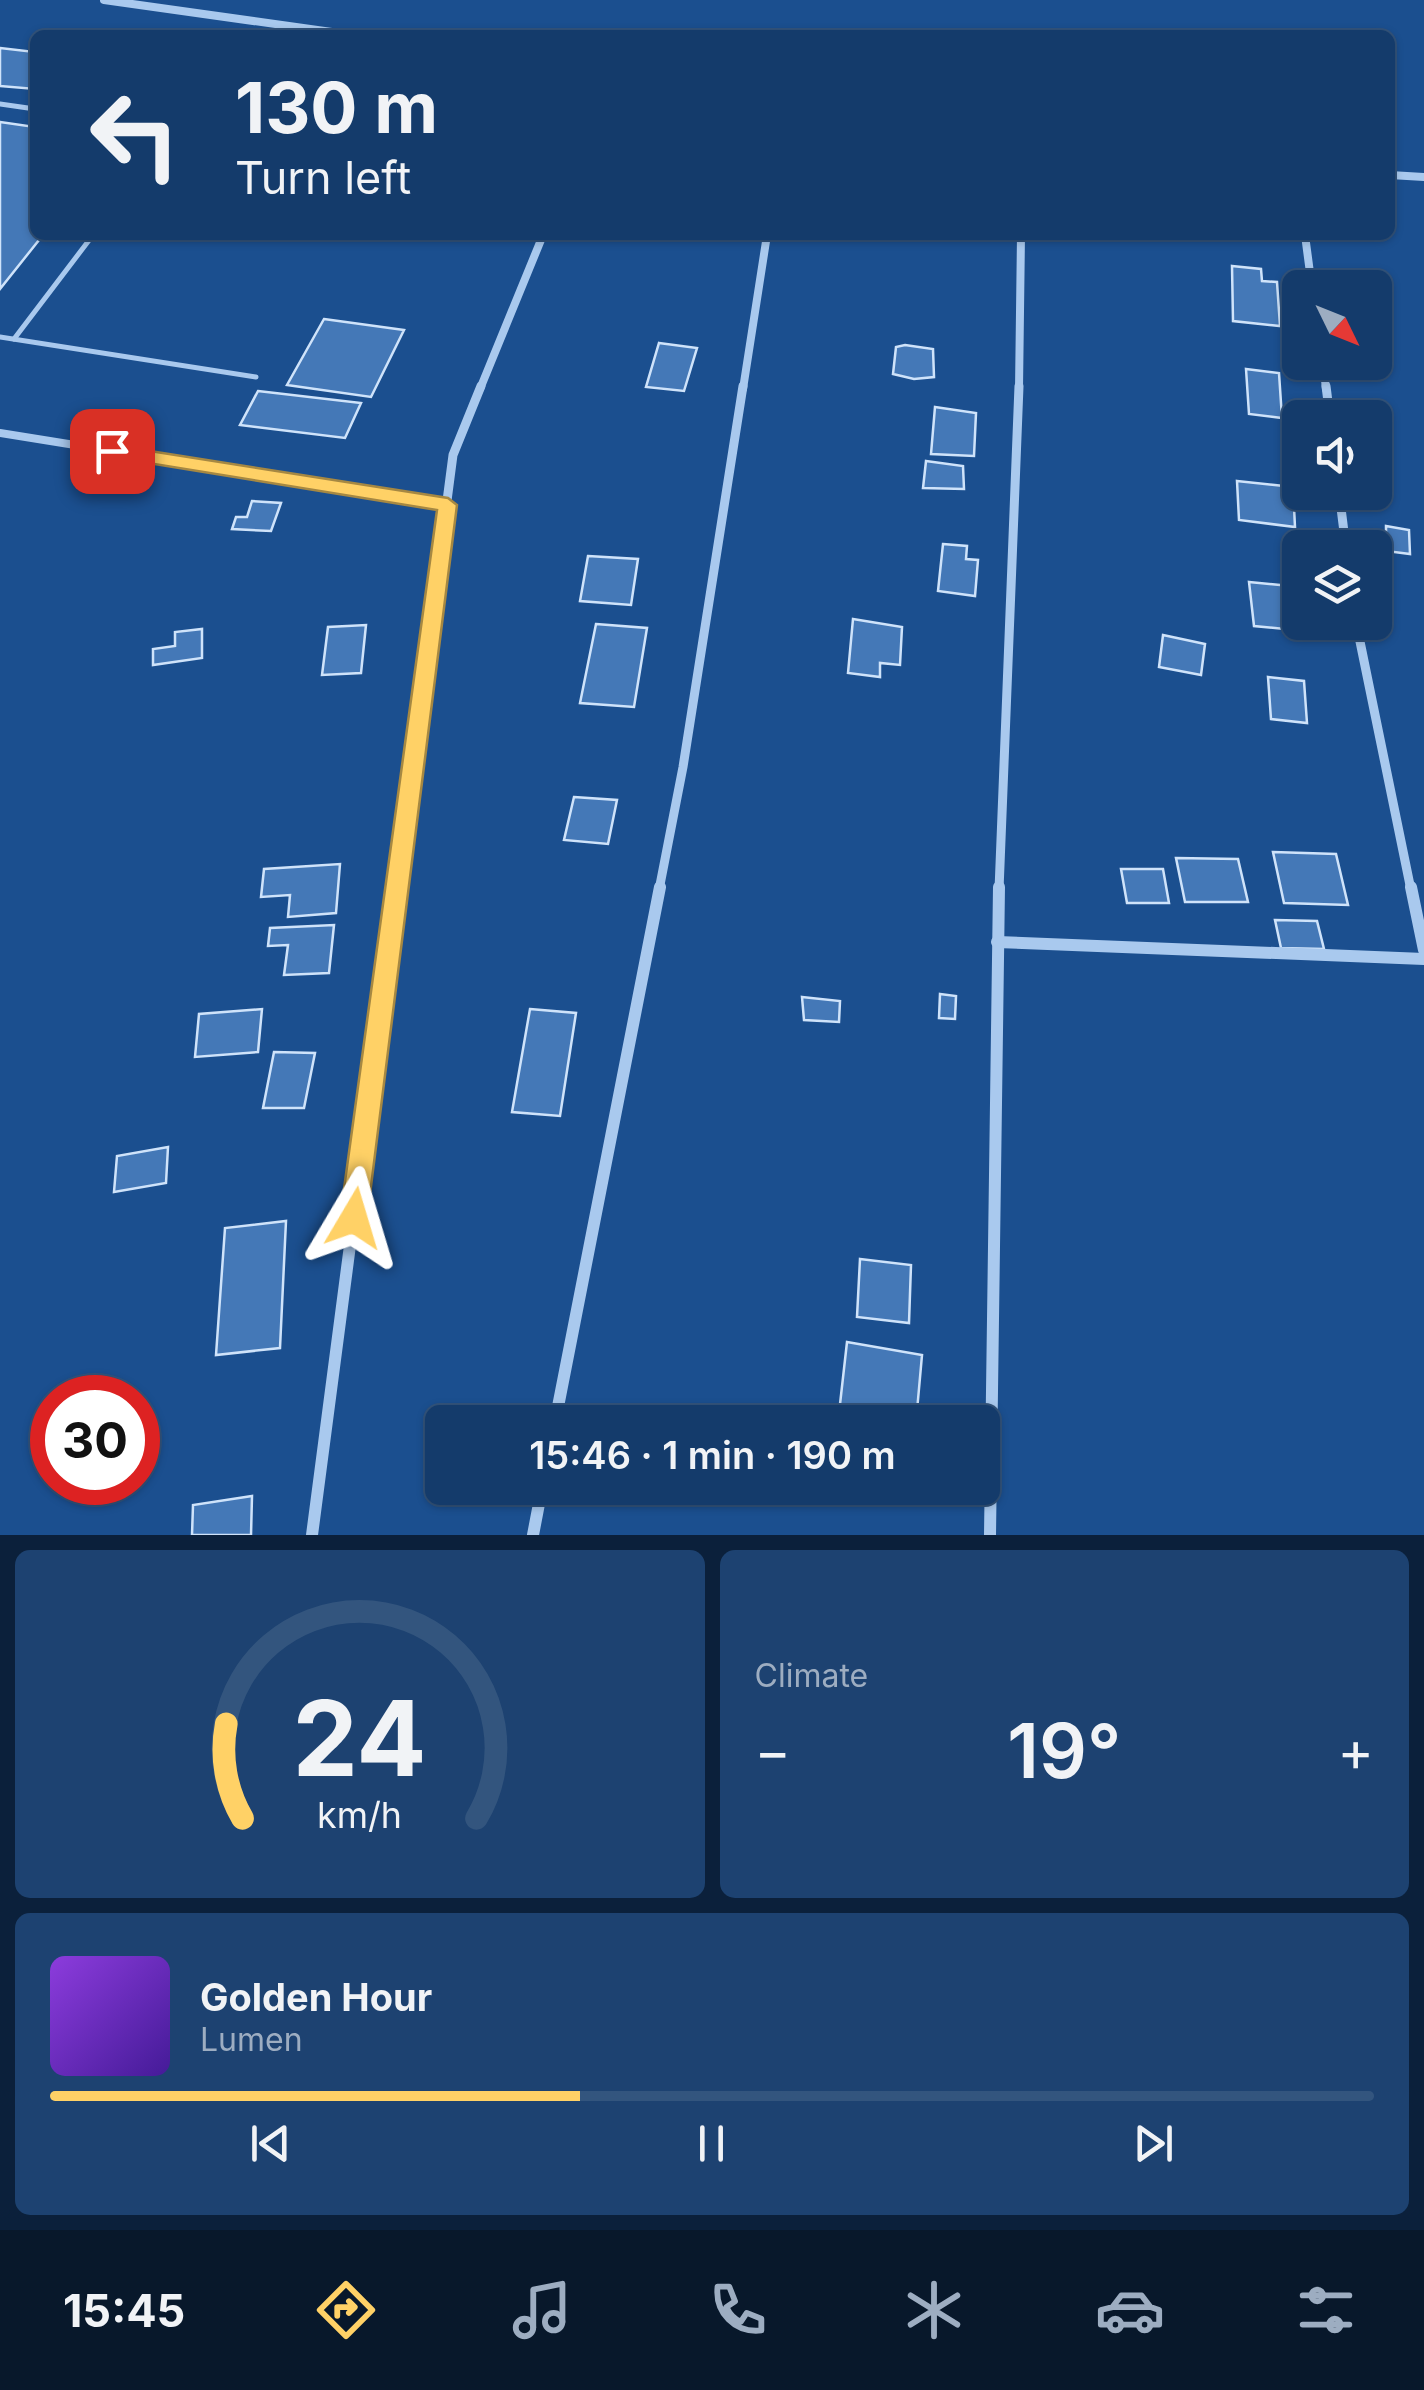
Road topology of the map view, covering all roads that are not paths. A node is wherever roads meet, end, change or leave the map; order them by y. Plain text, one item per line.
1 (104, 0) edge
2 (317, 30) edge
3 (0, 104) edge
4 (30, 107) edge
5 (1395, 175) edge
6 (1424, 177) edge
7 (89, 240) edge
8 (541, 240) edge
9 (765, 240) edge
10 (1021, 240) edge
11 (1306, 240) edge
12 (1310, 270) edge
13 (0, 337) edge
14 (14, 339) junction
15 (256, 376) dead end
16 (0, 434) edge
17 (448, 505) junction
18 (1360, 640) edge
19 (997, 942) junction
20 (1424, 950) edge
21 (1424, 959) edge
22 (558, 1405) edge
23 (539, 1505) edge
24 (312, 1535) edge
25 (533, 1535) edge
26 (990, 1535) edge

1 - 2 street
3 - 4 lane
5 - 6 street
7 - 14 lane
8 - 17 street
9 - 22 street
10 - 19 street
11 - 12 street
13 - 14 lane
14 - 15 lane
16 - 17 lane
17 - 24 street
18 - 20 street
19 - 21 street
19 - 26 street
23 - 25 street

